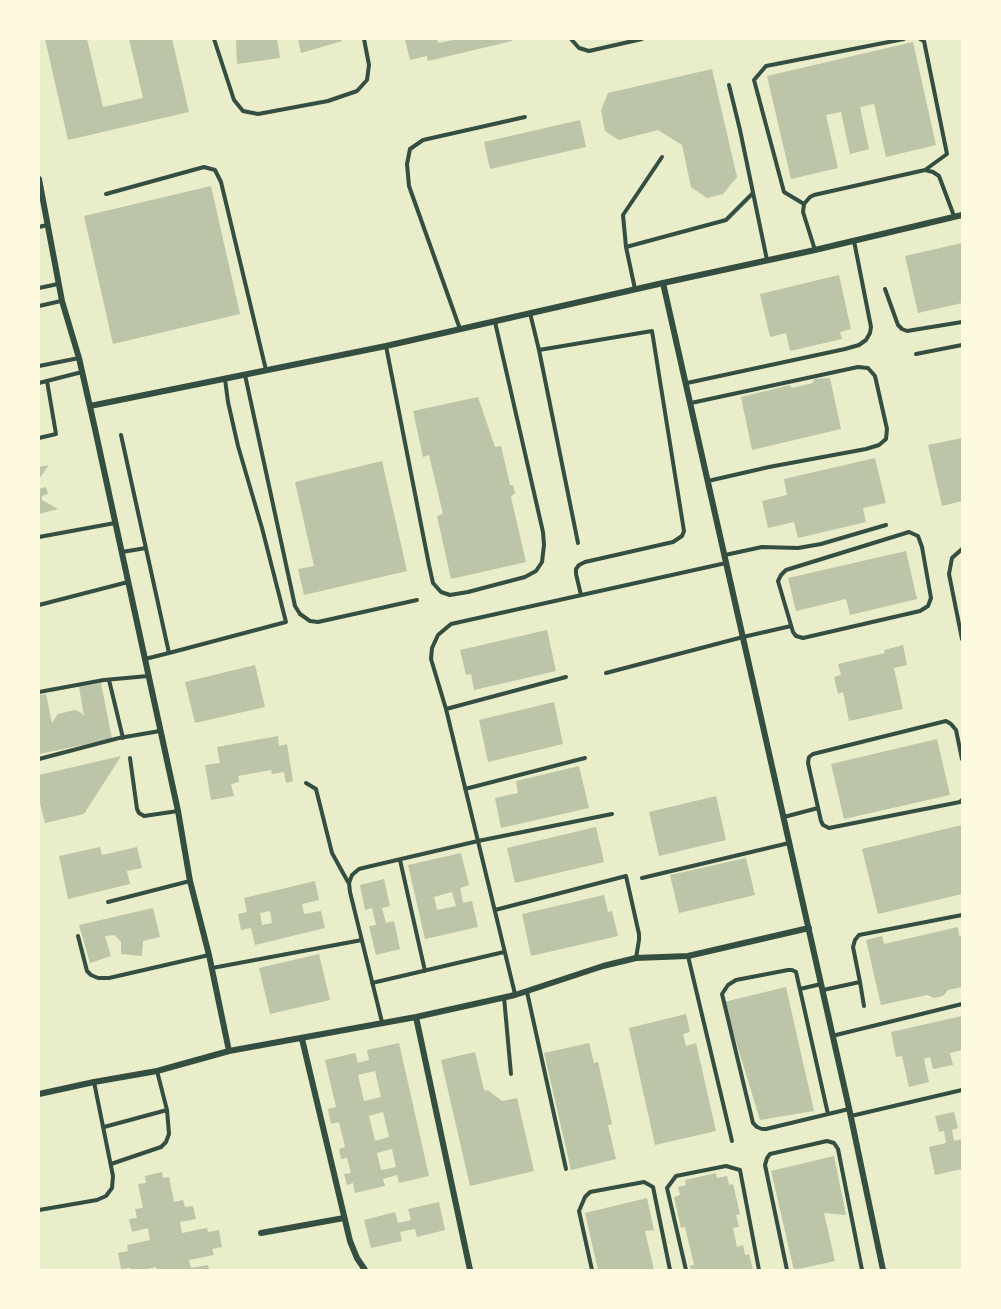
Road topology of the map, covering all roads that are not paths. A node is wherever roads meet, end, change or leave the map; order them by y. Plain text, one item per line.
1 (214, 39) edge
2 (364, 39) edge
3 (571, 39) edge
4 (642, 39) edge
5 (904, 39) edge
6 (920, 39) edge
7 (729, 85) dead end
8 (525, 117) dead end
9 (662, 157) dead end
10 (925, 170) junction
11 (39, 179) edge
12 (753, 193) junction
13 (106, 194) dead end
14 (804, 204) junction
15 (958, 216) edge
16 (48, 225) junction
17 (39, 227) edge
18 (854, 241) junction
19 (626, 247) junction
20 (815, 250) junction
21 (767, 261) junction
22 (663, 283) junction
23 (59, 284) junction
24 (39, 288) edge
25 (635, 289) junction
26 (885, 289) dead end
27 (62, 301) junction
28 (39, 306) edge
29 (530, 313) junction
30 (495, 321) junction
31 (962, 322) edge
32 (460, 329) junction
33 (962, 345) edge
34 (386, 346) junction
35 (539, 350) junction
36 (916, 354) dead end
37 (79, 358) junction
38 (39, 366) edge
39 (266, 371) junction
40 (82, 372) junction
41 (244, 375) junction
42 (225, 379) junction
43 (46, 381) junction
44 (39, 383) edge
45 (687, 383) junction
46 (692, 403) junction
47 (90, 406) junction
48 (121, 435) dead end
49 (39, 438) edge
50 (708, 481) junction
51 (115, 523) junction
52 (886, 525) dead end
53 (39, 537) edge
54 (578, 543) dead end
55 (146, 548) junction
56 (962, 549) edge
57 (122, 552) junction
58 (724, 555) junction
59 (726, 563) junction
60 (128, 582) junction
61 (581, 595) junction
62 (417, 600) dead end
63 (39, 605) edge
64 (792, 626) junction
65 (743, 637) junction
66 (962, 639) edge
67 (169, 653) junction
68 (145, 658) junction
69 (606, 673) dead end
70 (149, 676) junction
71 (566, 677) dead end
72 (110, 680) junction
73 (39, 692) edge
74 (446, 709) junction
75 (160, 731) junction
76 (123, 738) junction
77 (130, 758) dead end
78 (585, 758) dead end
79 (39, 759) edge
80 (962, 759) edge
81 (306, 783) dead end
82 (465, 789) junction
83 (962, 800) edge
84 (818, 808) junction
85 (178, 811) junction
86 (612, 814) dead end
87 (783, 817) junction
88 (478, 841) junction
89 (789, 843) junction
90 (400, 860) junction
91 (642, 878) dead end
92 (190, 881) junction
93 (349, 883) junction
94 (108, 902) dead end
95 (495, 910) junction
96 (962, 915) edge
97 (809, 928) junction
98 (78, 936) dead end
99 (362, 940) junction
100 (504, 952) junction
101 (208, 956) junction
102 (688, 956) junction
103 (636, 958) junction
104 (211, 968) junction
105 (425, 971) junction
106 (372, 982) junction
107 (860, 982) junction
108 (821, 987) junction
109 (800, 989) junction
110 (527, 992) junction
111 (515, 995) junction
112 (504, 998) junction
113 (962, 1004) edge
114 (864, 1006) dead end
115 (416, 1017) junction
116 (382, 1022) junction
117 (832, 1036) junction
118 (302, 1039) junction
119 (229, 1052) junction
120 (157, 1071) junction
121 (511, 1074) dead end
122 (94, 1082) junction
123 (962, 1090) edge
124 (39, 1094) edge
125 (849, 1108) junction
126 (167, 1110) junction
127 (828, 1114) junction
128 (851, 1116) junction
129 (104, 1127) junction
130 (732, 1141) dead end
131 (111, 1164) junction
132 (566, 1169) dead end
133 (39, 1210) edge
134 (344, 1218) junction
135 (261, 1233) dead end
136 (365, 1270) edge
137 (470, 1270) edge
138 (592, 1270) edge
139 (670, 1270) edge
140 (686, 1270) edge
141 (759, 1270) edge
142 (787, 1270) edge
143 (862, 1270) edge
144 (883, 1270) edge

1 - 2 lane
3 - 4 lane
5 - 14 lane
6 - 10 lane
7 - 12 lane
8 - 32 lane
9 - 19 lane
10 - 14 lane
10 - 15 lane
11 - 16 street
12 - 19 lane
12 - 21 lane
13 - 39 lane
14 - 20 lane
15 - 18 street
16 - 17 lane
16 - 23 street
18 - 20 street
18 - 45 lane
19 - 25 lane
20 - 21 street
21 - 22 street
22 - 25 street
22 - 45 street
23 - 24 lane
23 - 27 street
25 - 29 street
26 - 31 lane
27 - 28 lane
27 - 37 street
29 - 30 street
29 - 35 lane
30 - 32 street
30 - 34 lane
32 - 34 street
33 - 36 lane
34 - 39 street
35 - 54 lane
35 - 61 lane
37 - 38 lane
37 - 40 street
39 - 41 street
40 - 43 lane
40 - 47 street
41 - 42 street
41 - 62 lane
42 - 47 street
42 - 67 lane
43 - 44 lane
43 - 49 lane
45 - 46 street
46 - 50 street
46 - 50 lane
47 - 51 street
48 - 55 lane
50 - 58 street
51 - 53 lane
51 - 57 street
52 - 58 lane
55 - 57 lane
55 - 67 lane
56 - 66 lane
57 - 60 street
58 - 59 street
59 - 61 lane
59 - 65 street
60 - 63 lane
60 - 68 street
61 - 74 lane
64 - 64 lane
64 - 65 lane
65 - 69 lane
65 - 87 street
67 - 68 lane
68 - 70 street
70 - 72 lane
70 - 75 street
71 - 74 lane
72 - 73 lane
72 - 76 lane
74 - 82 lane
75 - 76 lane
75 - 85 street
76 - 79 lane
77 - 85 lane
78 - 82 lane
80 - 84 lane
81 - 93 lane
82 - 88 lane
83 - 84 lane
84 - 87 lane
85 - 92 street
86 - 88 lane
87 - 89 street
88 - 90 lane
88 - 95 lane
89 - 91 lane
89 - 97 street
90 - 93 lane
90 - 105 lane
92 - 94 lane
92 - 101 street
93 - 99 lane
95 - 100 lane
95 - 103 lane
96 - 107 lane
97 - 102 street
97 - 108 street
98 - 101 lane
99 - 104 lane
99 - 106 lane
100 - 105 lane
100 - 111 lane
101 - 104 street
102 - 103 street
102 - 130 lane
103 - 110 street
104 - 119 street
105 - 106 lane
106 - 116 lane
107 - 108 lane
107 - 114 lane
108 - 109 lane
108 - 117 street
109 - 127 lane
109 - 127 lane
110 - 111 street
110 - 132 lane
111 - 112 street
112 - 115 street
112 - 121 lane
113 - 117 lane
115 - 116 street
115 - 137 street
116 - 118 street
117 - 125 street
118 - 119 street
118 - 134 street
119 - 120 street
120 - 122 street
120 - 126 lane
122 - 124 street
122 - 129 lane
123 - 128 lane
125 - 127 lane
125 - 128 street
126 - 129 lane
126 - 131 lane
128 - 144 street
129 - 131 lane
131 - 133 lane
134 - 135 street
134 - 136 street
138 - 139 lane
140 - 141 lane
142 - 143 lane

